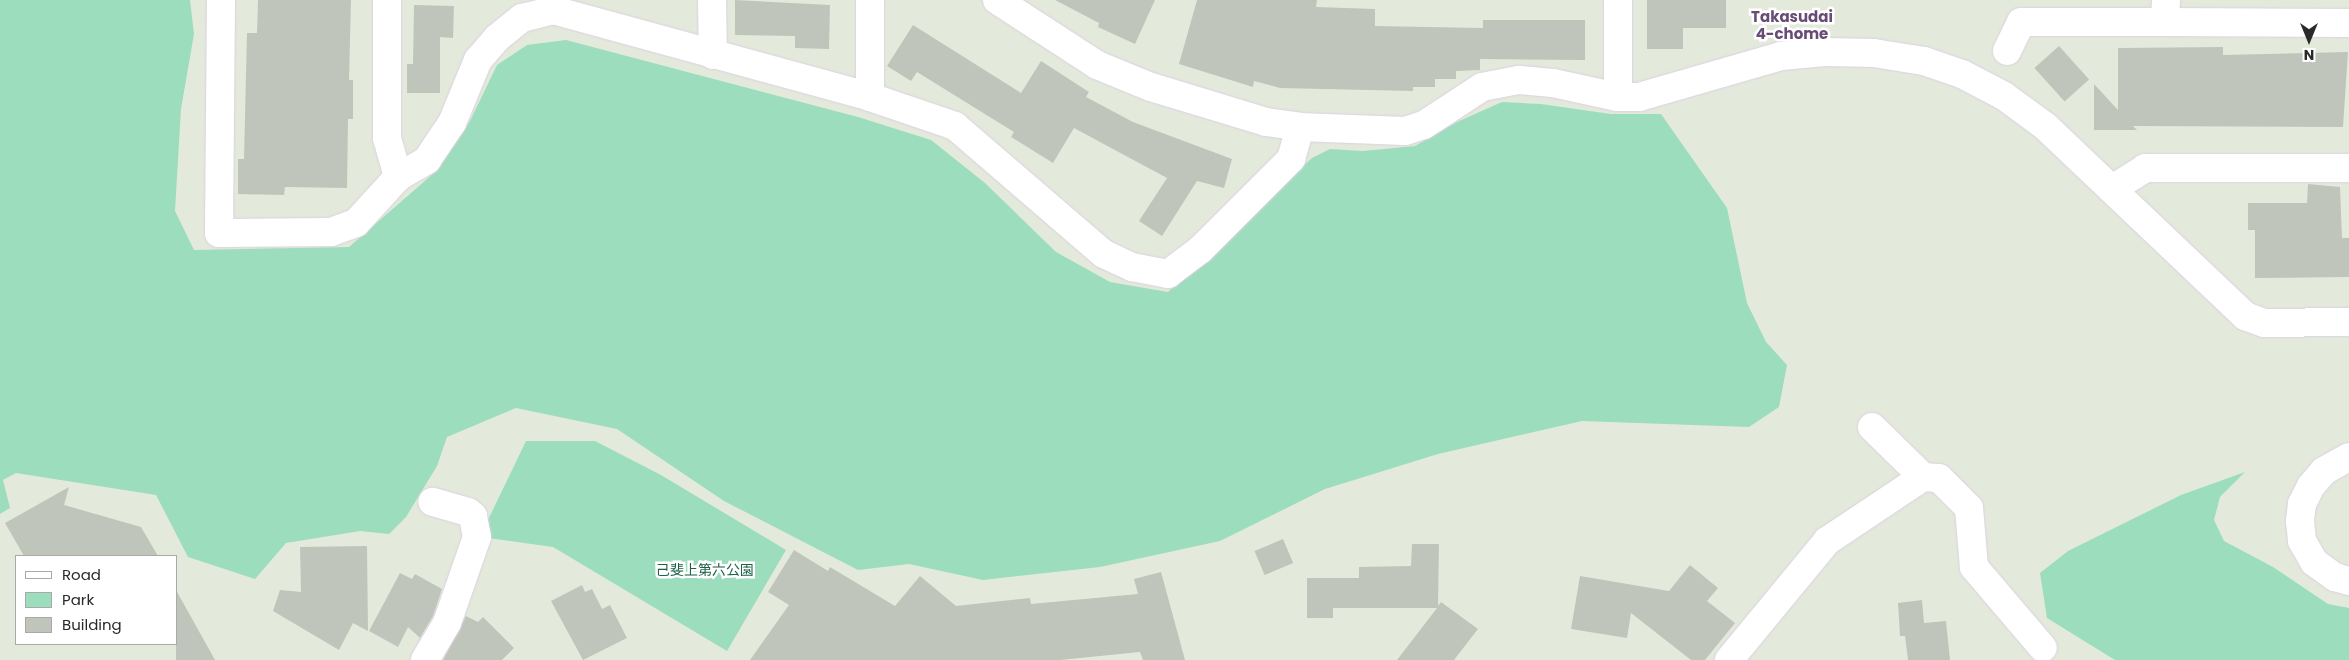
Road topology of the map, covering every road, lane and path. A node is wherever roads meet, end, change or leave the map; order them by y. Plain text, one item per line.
1 (221, 0) edge
2 (387, 0) edge
3 (712, 0) edge
4 (870, 0) edge
5 (997, 0) edge
6 (1618, 0) edge
7 (553, 5) edge
8 (2165, 11) edge
9 (2349, 23) edge
10 (2007, 51) dead end
11 (713, 55) junction
12 (870, 97) junction
13 (1618, 97) junction
14 (1300, 127) junction
15 (2349, 168) edge
16 (398, 177) junction
17 (2112, 189) junction
18 (2349, 322) edge
19 (1872, 427) dead end
20 (2349, 457) edge
21 (1923, 477) junction
22 (432, 502) dead end
23 (2349, 582) edge
24 (2043, 648) dead end
25 (425, 660) edge
26 (1730, 660) edge

1 - 16 street
2 - 16 street
3 - 11 street
4 - 12 street
5 - 14 street
6 - 13 street
7 - 11 street
7 - 16 street
8 - 9 street
8 - 10 street
11 - 12 street
12 - 14 street
13 - 14 street
13 - 17 street
15 - 17 street
17 - 18 street
19 - 21 street
20 - 23 street
21 - 24 street
21 - 26 street
22 - 25 street

